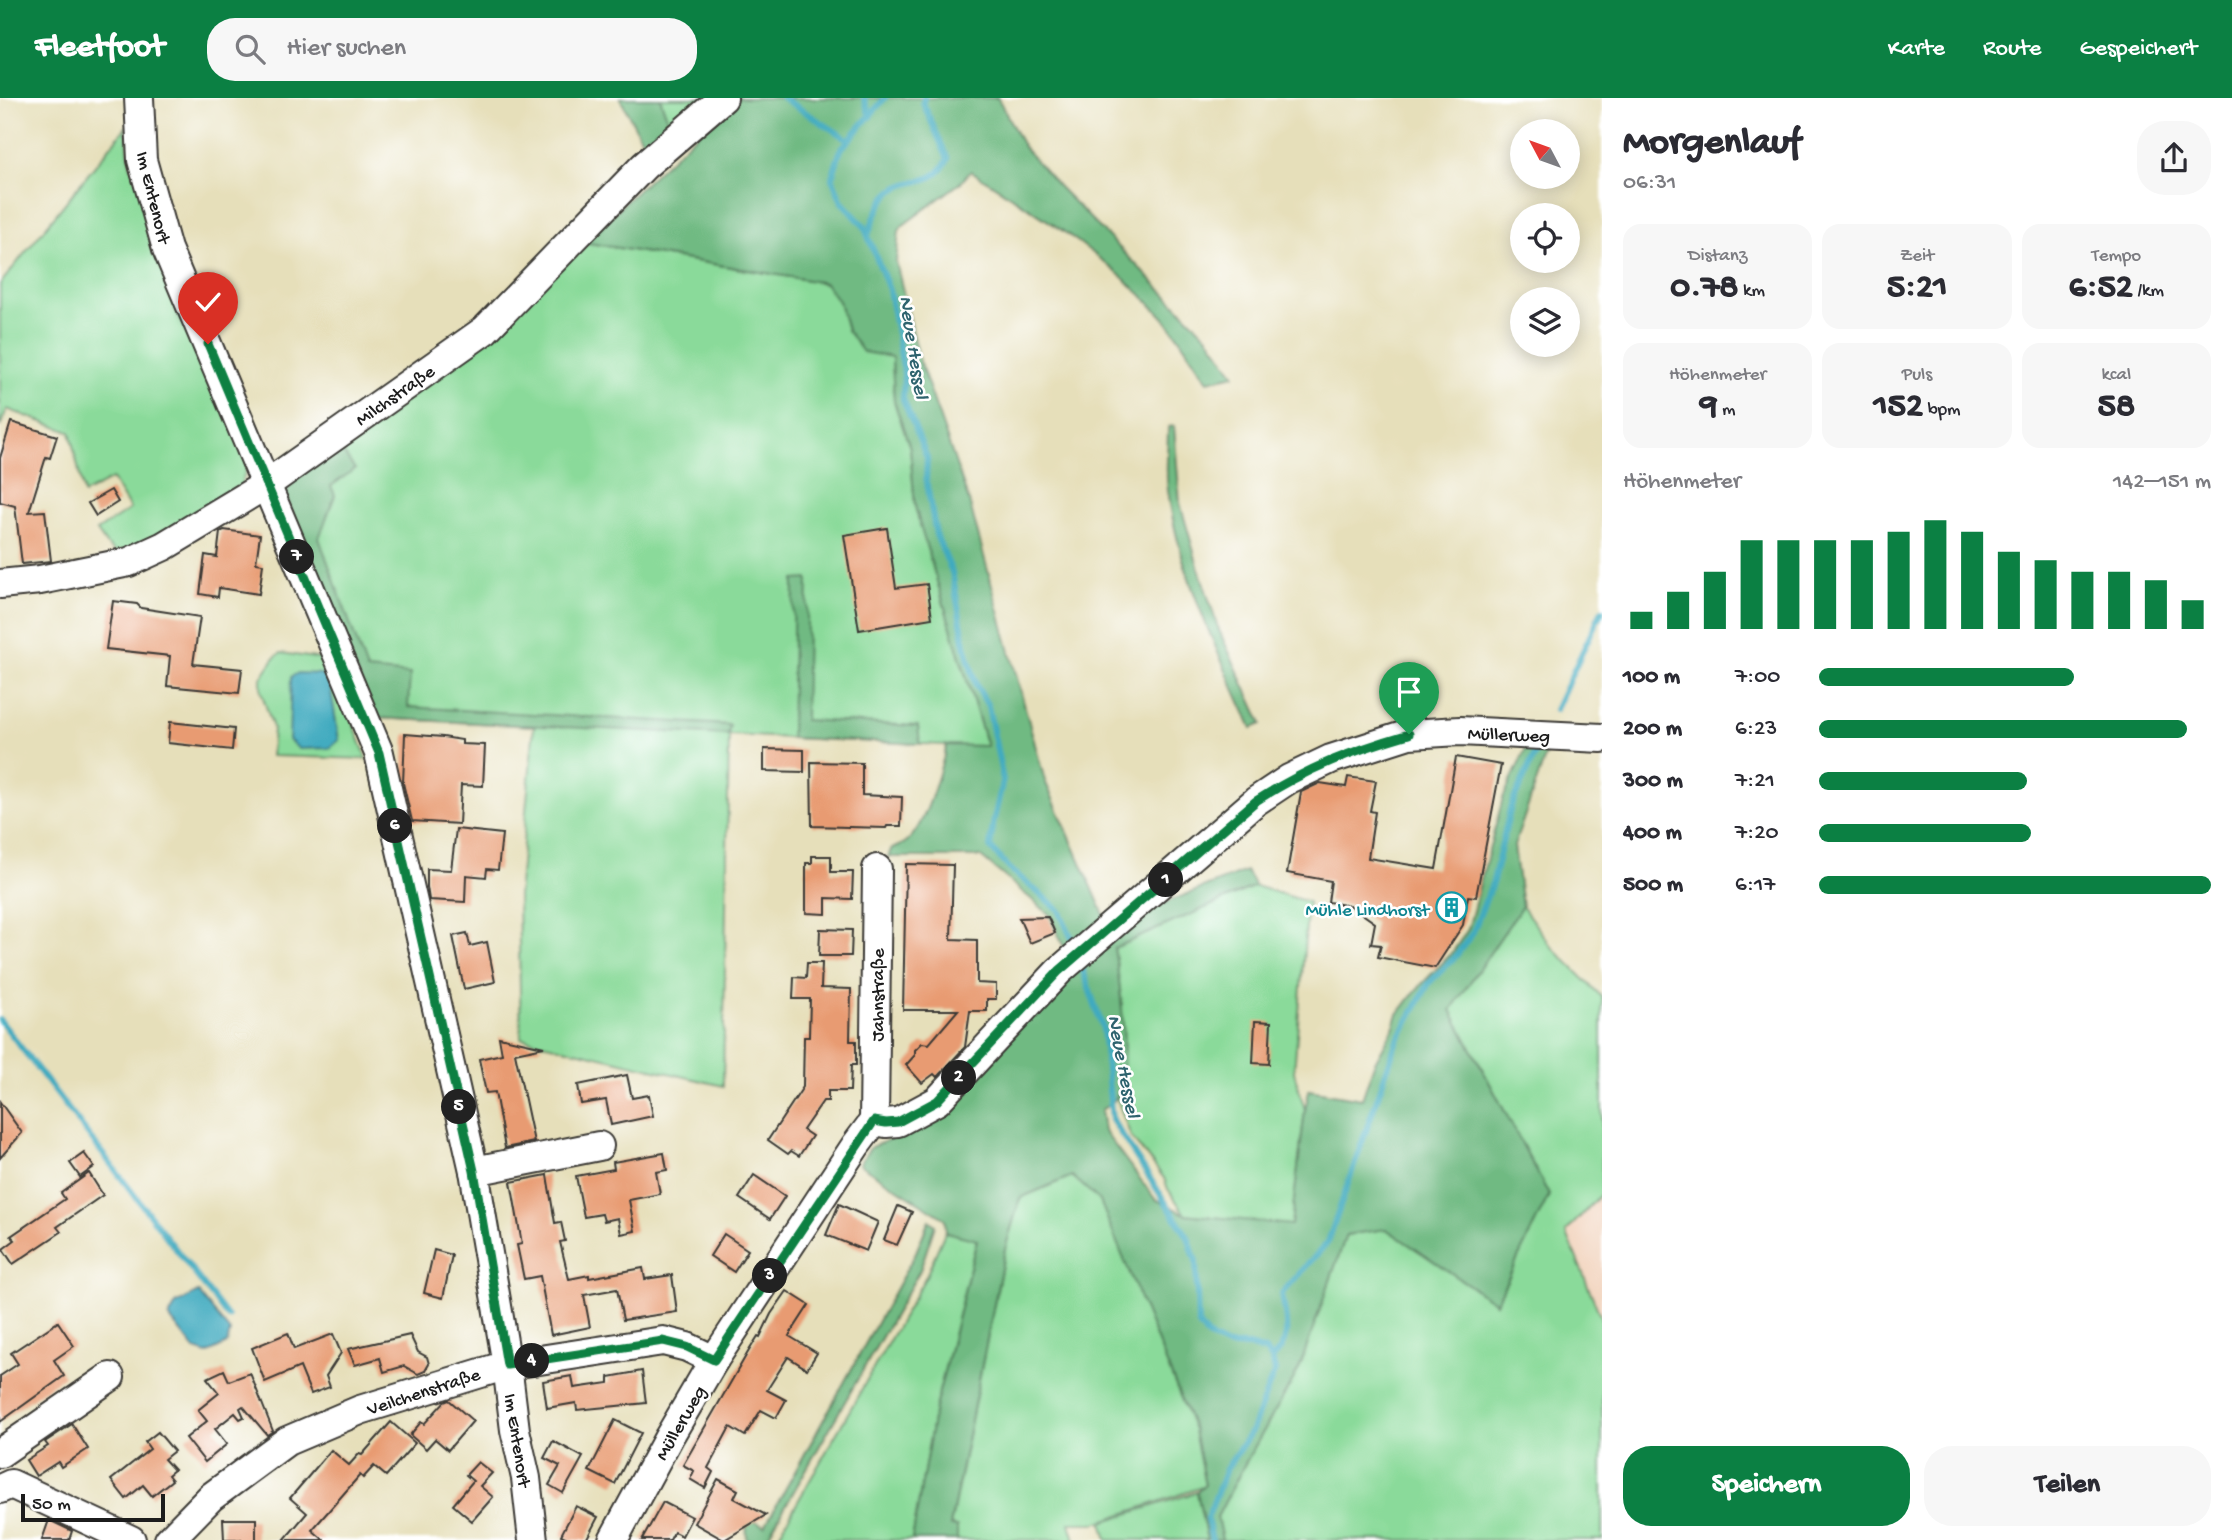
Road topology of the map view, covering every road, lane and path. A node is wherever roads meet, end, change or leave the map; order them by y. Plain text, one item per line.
1 (139, 98) edge
2 (723, 98) edge
3 (267, 484) junction
4 (0, 584) edge
5 (1602, 738) edge
6 (877, 869) dead end
7 (874, 1121) junction
8 (599, 1146) dead end
9 (474, 1171) junction
10 (714, 1360) junction
11 (507, 1365) junction
12 (110, 1377) dead end
13 (0, 1453) edge
14 (0, 1489) edge
15 (131, 1540) edge
16 (169, 1540) edge
17 (533, 1540) edge
18 (613, 1540) edge

1 - 3 street, Im Entenort
2 - 3 street, Milchstraße
3 - 4 street, Milchstraße
3 - 9 street, Im Entenort
5 - 7 street, Müllerweg
6 - 7 street, Jahnstraße
7 - 10 street, Müllerweg
8 - 9 street
9 - 11 street, Im Entenort
10 - 11 street, Veilchenstraße
10 - 18 street, Müllerweg
11 - 16 street, Veilchenstraße
11 - 17 street, Im Entenort
12 - 13 street
14 - 15 street

